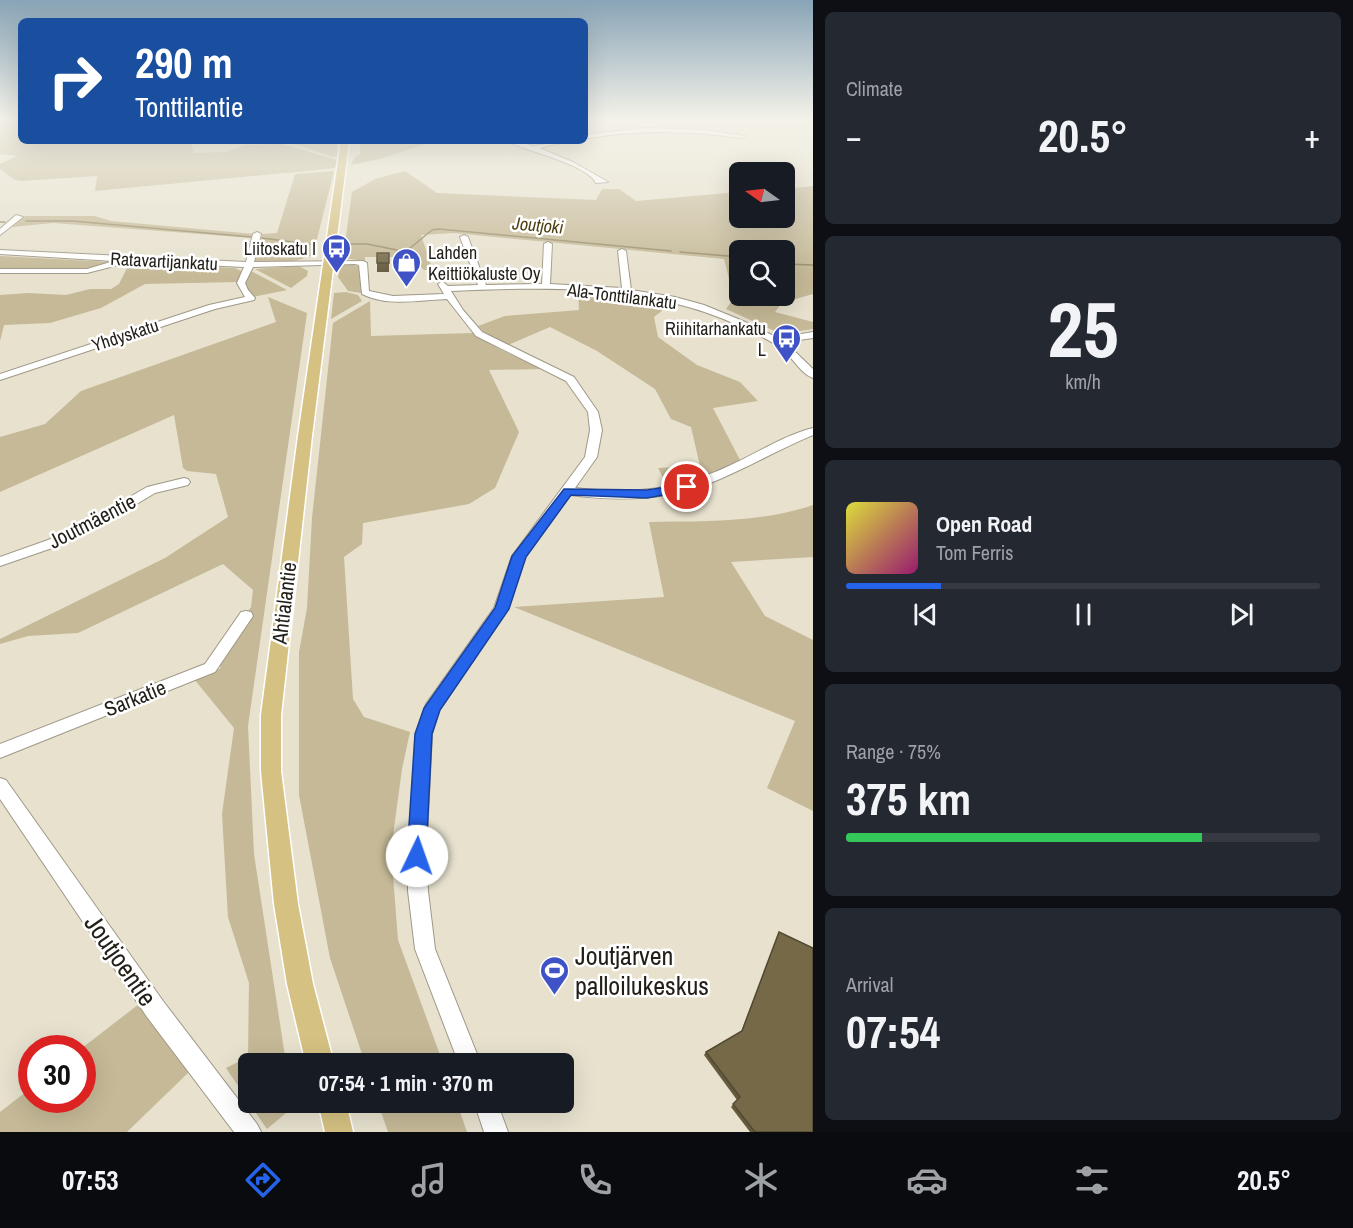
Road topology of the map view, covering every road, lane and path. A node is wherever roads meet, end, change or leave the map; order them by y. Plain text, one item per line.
1 (340, 172) edge
2 (587, 172) edge
3 (596, 176) dead end
4 (19, 217) dead end
5 (0, 233) edge
6 (257, 234) dead end
7 (464, 237) dead end
8 (548, 244) dead end
9 (622, 251) dead end
10 (0, 252) edge
11 (123, 259) junction
12 (327, 262) junction
13 (249, 266) junction
14 (0, 271) edge
15 (483, 287) junction
16 (546, 287) junction
17 (446, 290) junction
18 (627, 292) junction
19 (813, 334) edge
20 (777, 341) junction
21 (813, 375) edge
22 (0, 377) edge
23 (813, 431) edge
24 (183, 482) dead end
25 (568, 492) junction
26 (0, 562) edge
27 (246, 616) dead end
28 (0, 751) edge
29 (0, 785) edge
30 (317, 1053) edge
31 (466, 1053) edge
32 (489, 1113) edge
33 (249, 1132) edge
34 (496, 1132) edge

1 - 12 main road, Ahtialantie
2 - 3 street
4 - 5 street
6 - 13 street
7 - 15 street
8 - 16 street
9 - 18 street
10 - 11 street, Ratavartijankatu
11 - 13 street, Ratavartijankatu
11 - 14 street
12 - 13 street, Ratavartijankatu
12 - 17 street, Ratavartijankatu
12 - 30 main road, Ahtialantie
13 - 22 street, Yhdyskatu
15 - 16 street, Ala-Tonttilankatu
15 - 17 street, Ala-Tonttilankatu
16 - 18 street, Ala-Tonttilankatu
17 - 25 street
18 - 20 street, Ala-Tonttilankatu
19 - 20 street
20 - 21 street, Ala-Tonttilankatu
23 - 25 street
24 - 26 street, Joutmäentie
25 - 31 street
27 - 28 street, Sarkatie
29 - 33 street, Joutjoentie
32 - 34 street

